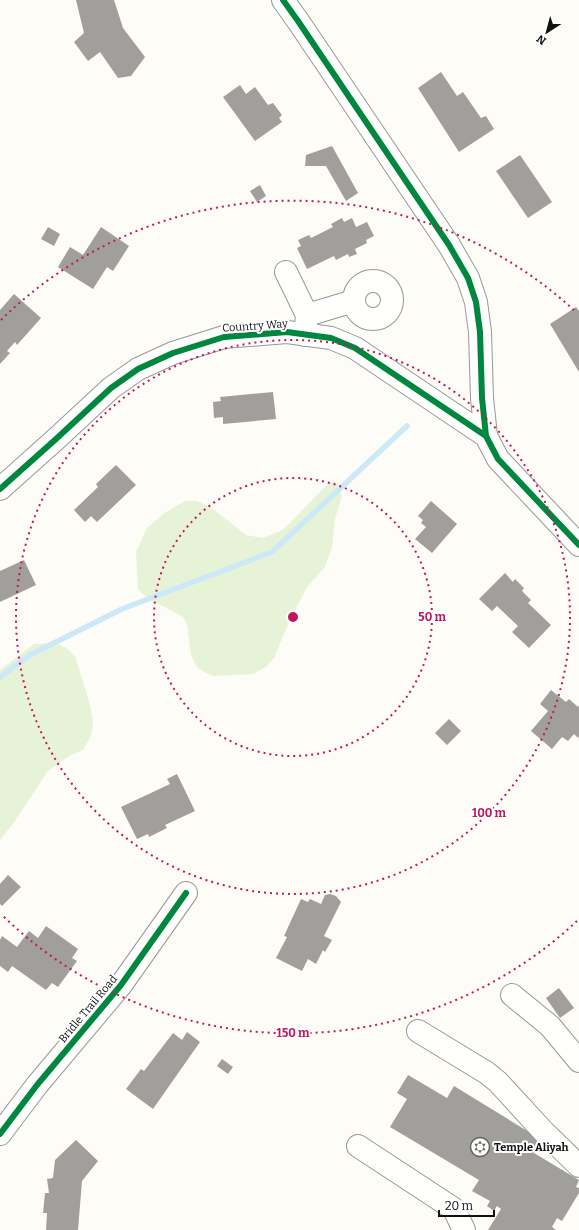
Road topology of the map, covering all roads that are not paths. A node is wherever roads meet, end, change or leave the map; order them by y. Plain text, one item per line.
1 (283, 0) edge
2 (286, 272) dead end
3 (354, 301) dead end
4 (306, 325) junction
5 (486, 436) junction
6 (0, 489) edge
7 (579, 545) edge
8 (186, 893) dead end
9 (512, 995) dead end
10 (418, 1032) dead end
11 (579, 1061) edge
12 (0, 1134) edge
13 (358, 1146) dead end
14 (579, 1166) edge
15 (464, 1230) edge

1 - 5 street, Country Way
2 - 4 street
3 - 4 street
4 - 5 street, Country Way
4 - 6 street, Country Way
5 - 7 street, Country Way
8 - 12 street, Bridle Trail Road
9 - 11 street
10 - 14 street
13 - 15 street

